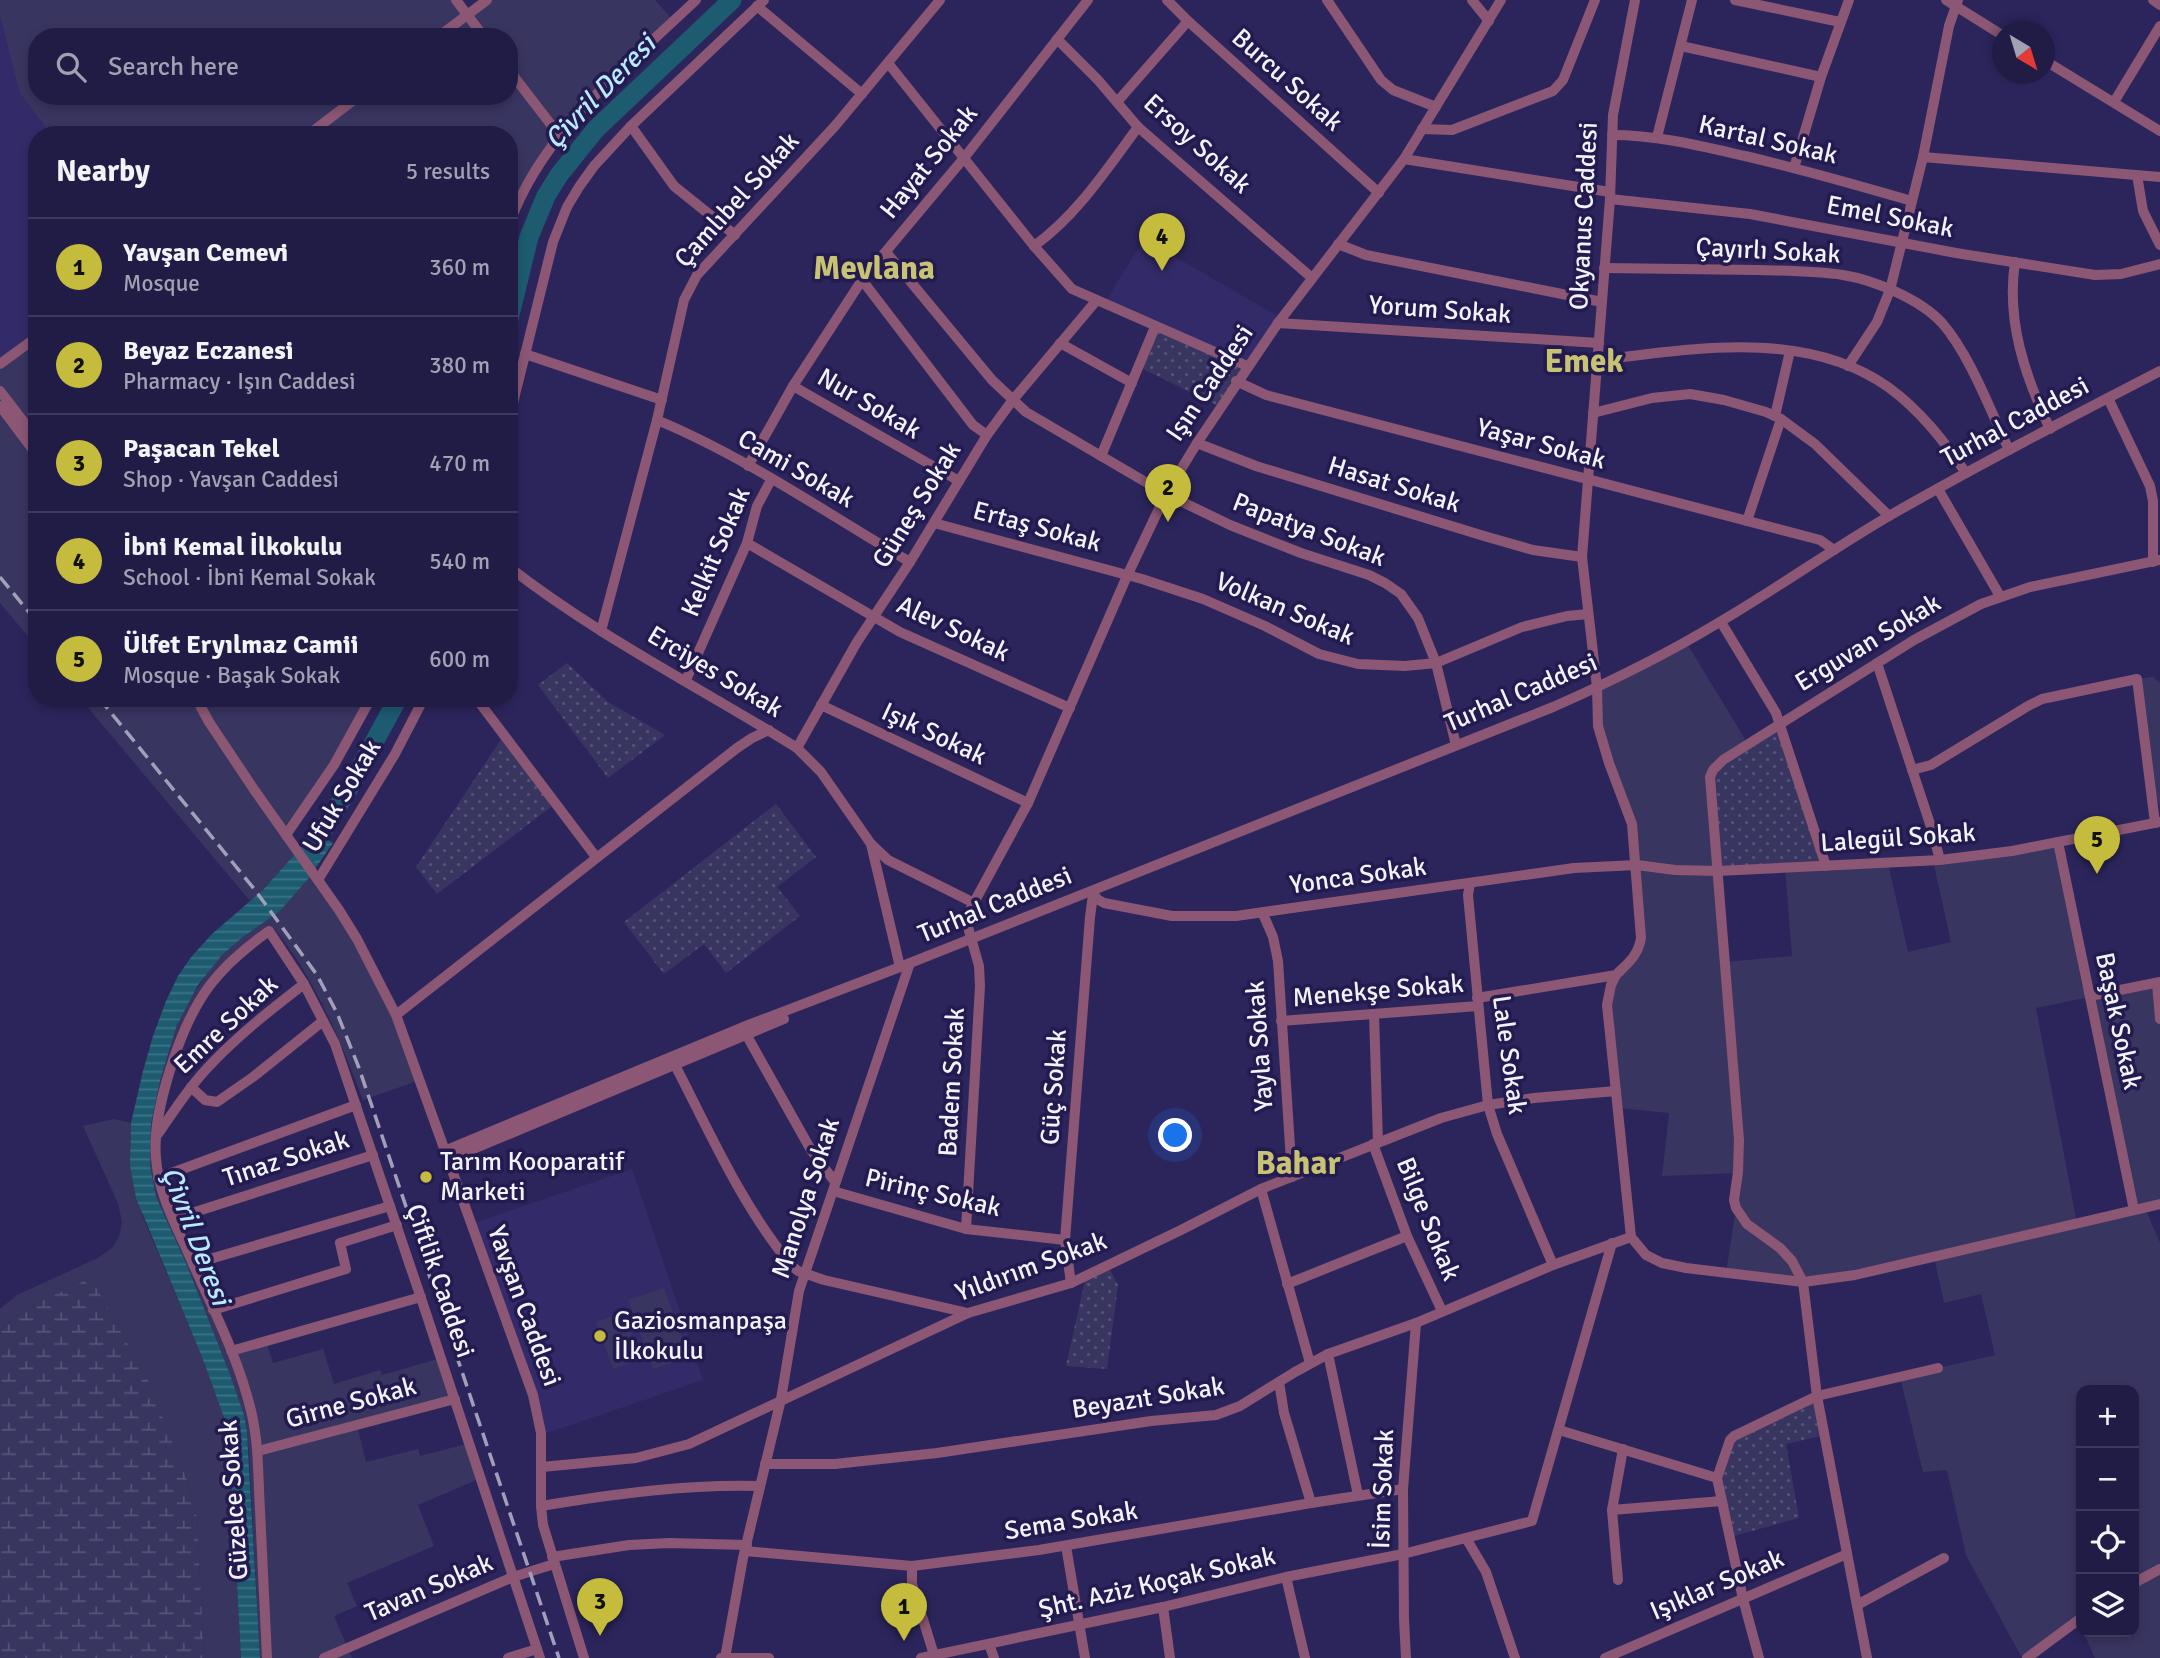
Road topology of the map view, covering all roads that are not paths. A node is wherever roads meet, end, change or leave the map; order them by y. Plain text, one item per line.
1 (456, 0) edge
2 (487, 0) edge
3 (696, 0) edge
4 (940, 0) edge
5 (1088, 0) edge
6 (1167, 0) edge
7 (1327, 0) edge
8 (1472, 0) edge
9 (1502, 0) edge
10 (1595, 0) edge
11 (1635, 0) edge
12 (1692, 0) edge
13 (1735, 0) edge
14 (1849, 0) edge
15 (2153, 0) edge
16 (1953, 2) edge
17 (760, 3) edge
18 (2160, 5) edge
19 (467, 15) junction
20 (1188, 21) junction
21 (1489, 21) junction
22 (1840, 22) junction
23 (2160, 26) edge
24 (450, 28) edge
25 (477, 28) edge
26 (1992, 28) edge
27 (1057, 38) junction
28 (1681, 46) junction
29 (888, 63) junction
30 (2055, 66) edge
31 (1821, 77) junction
32 (518, 81) edge
33 (862, 94) junction
34 (1117, 102) junction
35 (2114, 102) junction
36 (347, 105) edge
37 (1436, 107) junction
38 (320, 126) edge
39 (631, 127) junction
40 (1138, 127) junction
41 (1422, 129) junction
42 (2160, 131) edge
43 (559, 135) junction
44 (1612, 135) junction
45 (1657, 138) junction
46 (1923, 157) junction
47 (964, 158) junction
48 (1404, 159) junction
49 (1794, 168) junction
50 (2137, 175) junction
51 (2160, 177) edge
52 (1379, 192) junction
53 (1610, 195) junction
54 (1912, 201) junction
55 (518, 204) edge
56 (734, 235) junction
57 (1903, 241) junction
58 (1338, 244) junction
59 (2160, 244) edge
60 (1034, 246) junction
61 (886, 252) junction
62 (2015, 262) junction
63 (2160, 264) edge
64 (1604, 268) junction
65 (1312, 278) junction
66 (862, 280) junction
67 (1890, 290) junction
68 (1096, 301) junction
69 (1602, 302) junction
70 (1278, 323) junction
71 (1155, 327) junction
72 (1060, 343) junction
73 (1599, 343) junction
74 (28, 344) edge
75 (1790, 351) junction
76 (525, 354) junction
77 (1598, 360) junction
78 (0, 364) edge
79 (1247, 366) junction
80 (1848, 366) junction
81 (2160, 371) edge
82 (1236, 381) junction
83 (518, 382) edge
84 (1132, 383) junction
85 (793, 386) junction
86 (0, 391) edge
87 (2108, 398) junction
88 (662, 400) junction
89 (1012, 401) junction
90 (0, 406) edge
91 (1593, 413) junction
92 (1778, 418) junction
93 (657, 420) junction
94 (28, 427) edge
95 (2050, 429) junction
96 (987, 435) junction
97 (28, 443) edge
98 (1196, 443) junction
99 (2009, 450) junction
100 (1101, 456) junction
101 (748, 466) junction
102 (1966, 473) junction
103 (1587, 479) junction
104 (771, 480) junction
105 (959, 481) junction
106 (1937, 489) junction
107 (1166, 495) junction
108 (1889, 516) junction
109 (1747, 521) junction
110 (934, 523) junction
111 (747, 543) junction
112 (1834, 550) junction
113 (1582, 557) junction
114 (2156, 561) edge
115 (909, 562) junction
116 (518, 574) edge
117 (1127, 576) junction
118 (2000, 596) junction
119 (1588, 614) junction
120 (872, 617) junction
121 (1721, 622) junction
122 (601, 631) junction
123 (1436, 663) junction
124 (1877, 663) junction
125 (686, 680) junction
126 (1597, 687) junction
127 (821, 705) junction
128 (197, 707) edge
129 (201, 707) edge
130 (366, 707) edge
131 (419, 707) edge
132 (483, 707) edge
133 (1070, 708) junction
134 (209, 722) junction
135 (1780, 724) junction
136 (769, 730) junction
137 (1456, 745) junction
138 (797, 748) junction
139 (1912, 770) junction
140 (1028, 803) junction
141 (2158, 822) edge
142 (289, 840) junction
143 (2058, 842) junction
144 (871, 844) junction
145 (596, 857) junction
146 (1940, 860) junction
147 (1637, 865) junction
148 (1826, 866) junction
149 (1718, 872) junction
150 (315, 876) junction
151 (1470, 883) junction
152 (1093, 893) junction
153 (974, 903) junction
154 (1263, 914) junction
155 (269, 932) joint
156 (971, 939) junction
157 (904, 965) junction
158 (1616, 975) junction
159 (863, 982) junction
160 (2158, 982) edge
161 (304, 984) junction
162 (2090, 996) junction
163 (1478, 1002) junction
164 (1374, 1014) junction
165 (396, 1015) junction
166 (2160, 1019) edge
167 (323, 1021) junction
168 (1281, 1021) junction
169 (747, 1036) junction
170 (675, 1065) junction
171 (191, 1087) junction
172 (1616, 1091) junction
173 (356, 1105) junction
174 (1488, 1105) junction
175 (156, 1136) junction
176 (1376, 1143) junction
177 (373, 1155) junction
178 (446, 1156) junction
179 (1292, 1177) junction
180 (158, 1178) junction
181 (834, 1186) junction
182 (1261, 1189) junction
183 (2160, 1204) edge
184 (390, 1206) junction
185 (2134, 1210) junction
186 (173, 1219) junction
187 (397, 1225) junction
188 (967, 1229) junction
189 (1407, 1236) junction
190 (1631, 1237) junction
191 (1065, 1240) junction
192 (1612, 1243) junction
193 (193, 1264) junction
194 (1553, 1265) junction
195 (804, 1273) junction
196 (1803, 1282) junction
197 (1071, 1283) junction
198 (1287, 1284) junction
199 (421, 1297) junction
200 (213, 1310) junction
201 (1442, 1311) junction
202 (968, 1313) junction
203 (1416, 1323) junction
204 (231, 1351) junction
205 (1328, 1354) junction
206 (1310, 1363) junction
207 (1938, 1368) dead end
208 (1279, 1382) junction
209 (1817, 1396) junction
210 (455, 1399) junction
211 (781, 1399) junction
212 (1559, 1430) junction
213 (1623, 1449) junction
214 (258, 1451) junction
215 (765, 1464) junction
216 (542, 1467) junction
217 (1717, 1478) junction
218 (760, 1486) junction
219 (1403, 1489) junction
220 (1358, 1495) junction
221 (1722, 1501) junction
222 (1311, 1503) junction
223 (541, 1506) junction
224 (1612, 1510) junction
225 (1466, 1538) junction
226 (1066, 1546) junction
227 (746, 1548) junction
228 (1403, 1553) junction
229 (1847, 1554) junction
230 (1944, 1558) dead end
231 (553, 1561) junction
232 (912, 1566) junction
233 (2160, 1569) edge
234 (513, 1577) junction
235 (1286, 1577) junction
236 (1618, 1580) dead end
237 (2139, 1580) edge
238 (1743, 1599) junction
239 (1857, 1605) junction
240 (1163, 1607) junction
241 (2076, 1622) edge
242 (1079, 1625) junction
243 (989, 1644) junction
244 (538, 1653) edge
245 (934, 1657) edge
246 (267, 1658) edge
247 (324, 1658) edge
248 (508, 1658) edge
249 (584, 1658) edge
250 (718, 1658) edge
251 (725, 1658) edge
252 (769, 1658) edge
253 (921, 1658) edge
254 (994, 1658) edge
255 (1085, 1658) edge
256 (1170, 1658) edge
257 (1305, 1658) edge
258 (1406, 1658) edge
259 (1515, 1658) edge
260 (1605, 1658) edge
261 (1759, 1658) edge
262 (1867, 1658) edge
263 (2026, 1658) edge

1 - 19 street
2 - 19 street
3 - 43 street
4 - 29 street, Çamlıbel Sokak
5 - 27 street, Hayat Sokak
6 - 20 street, Burcu Sokak
7 - 37 street
8 - 21 street
9 - 21 street, Işın Caddesi
10 - 41 street
11 - 44 street, Okyanus Caddesi
12 - 28 street
13 - 22 street
14 - 22 street
15 - 18 street
16 - 26 street
16 - 46 street
17 - 33 street
17 - 39 street
19 - 24 street
19 - 25 street
20 - 34 street
20 - 52 street, Burcu Sokak
21 - 37 street, Işın Caddesi
22 - 31 street
23 - 35 street
27 - 34 street, Ersoy Sokak
27 - 47 street, Hayat Sokak
28 - 31 street
28 - 45 street
29 - 33 street, Çamlıbel Sokak
29 - 47 street
30 - 35 street
31 - 49 street
32 - 43 street
33 - 56 street, Çamlıbel Sokak
34 - 40 street, Ersoy Sokak
35 - 42 street
36 - 38 street
37 - 41 street, Işın Caddesi
39 - 56 street
39 - 76 street
40 - 60 street
40 - 65 street, Ersoy Sokak
41 - 48 street, Işın Caddesi
43 - 55 street
44 - 45 street, Kartal Sokak
44 - 53 street, Okyanus Caddesi
45 - 49 street, Kartal Sokak
46 - 50 street
46 - 54 street
47 - 60 street
47 - 61 street, Hayat Sokak
48 - 52 street, Işın Caddesi
48 - 53 street, Emel Sokak
49 - 54 street, Kartal Sokak
50 - 51 street
50 - 59 street
52 - 58 street, Işın Caddesi
53 - 57 street, Emel Sokak
53 - 64 street, Okyanus Caddesi
54 - 57 street
56 - 88 street, Çamlıbel Sokak
57 - 62 street, Emel Sokak
57 - 67 street
58 - 65 street, Işın Caddesi
58 - 69 street
60 - 68 street
61 - 66 street, Hayat Sokak
61 - 89 street, Papatya Sokak
62 - 63 street, Emel Sokak
62 - 95 street
64 - 67 street, Çayırlı Sokak
64 - 69 street, Okyanus Caddesi
65 - 70 street, Işın Caddesi
66 - 85 street, Hayat Sokak
66 - 96 street
67 - 80 street
67 - 99 street, Çayırlı Sokak
68 - 71 street
68 - 72 street, Güneş Sokak
69 - 73 street, Okyanus Caddesi
70 - 73 street, Yorum Sokak
70 - 79 street, Işın Caddesi
71 - 79 street
71 - 84 street
72 - 84 street
72 - 89 street, Güneş Sokak
73 - 77 street, Okyanus Caddesi
74 - 78 street
75 - 77 street
75 - 80 street
75 - 92 street
76 - 83 street
76 - 88 street
77 - 91 street, Okyanus Caddesi
79 - 82 street, Işın Caddesi
80 - 102 street
81 - 87 street, Turhal Caddesi
82 - 98 street, Işın Caddesi
82 - 103 street, Yaşar Sokak
84 - 100 street
85 - 101 street, Hayat Sokak
85 - 105 street, Nur Sokak
86 - 94 street
87 - 95 street, Turhal Caddesi
87 - 114 street
88 - 93 street, Çamlıbel Sokak
89 - 96 street, Güneş Sokak
89 - 100 street, Papatya Sokak
90 - 97 street
91 - 92 street
91 - 103 street, Okyanus Caddesi
92 - 108 street
92 - 109 street
93 - 101 street, Cami Sokak
93 - 122 street, Çamlıbel Sokak
95 - 99 street, Turhal Caddesi
96 - 105 street, Güneş Sokak
98 - 107 street, Işın Caddesi
98 - 113 street, Hasat Sokak
99 - 102 street, Turhal Caddesi
100 - 107 street, Papatya Sokak
101 - 104 street, Cami Sokak
102 - 106 street, Turhal Caddesi
103 - 109 street, Yaşar Sokak
103 - 113 street, Okyanus Caddesi
104 - 111 street, Kelkit Sokak
104 - 115 street, Cami Sokak
105 - 110 street, Güneş Sokak
106 - 108 street, Turhal Caddesi
106 - 118 street
107 - 117 street, Işın Caddesi
107 - 123 street, Papatya Sokak
108 - 112 street, Turhal Caddesi
109 - 112 street, Yaşar Sokak
110 - 115 street, Güneş Sokak
110 - 117 street, Ertaş Sokak
111 - 120 street, Alev Sokak
111 - 125 street, Kelkit Sokak
112 - 121 street, Turhal Caddesi
113 - 119 street, Okyanus Caddesi
114 - 118 street, Erguvan Sokak
115 - 120 street, Güneş Sokak
116 - 122 street, Erciyes Sokak
117 - 123 street, Volkan Sokak
117 - 133 street, Işın Caddesi
118 - 124 street, Erguvan Sokak
119 - 123 street, Volkan Sokak
119 - 126 street, Okyanus Caddesi
120 - 127 street, Güneş Sokak
120 - 133 street, Alev Sokak
121 - 126 street, Turhal Caddesi
121 - 135 street
122 - 125 street, Erciyes Sokak
123 - 137 street, Papatya Sokak
124 - 135 street, Erguvan Sokak
124 - 139 street
125 - 136 street, Erciyes Sokak
126 - 137 street, Turhal Caddesi
126 - 147 street
127 - 138 street, Güneş Sokak
127 - 140 street, Işık Sokak
128 - 134 street
129 - 134 street
130 - 142 street
131 - 150 street, Ufuk Sokak
132 - 145 street
133 - 140 street, Işın Caddesi
134 - 142 street, Yavşan Caddesi
135 - 148 street
135 - 149 street, Erguvan Sokak
136 - 138 street, Erciyes Sokak
136 - 145 street
137 - 152 street, Turhal Caddesi
138 - 144 street, Erciyes Sokak
139 - 141 street
139 - 146 street
140 - 153 street, Işın Caddesi
141 - 143 street, Lalegül Sokak
142 - 150 street, Yavşan Caddesi
143 - 146 street, Lalegül Sokak
143 - 162 street, Başak Sokak
144 - 153 street, Erciyes Sokak
144 - 157 street, Erciyes Sokak
145 - 165 street
146 - 148 street, Lalegül Sokak
147 - 149 street, Lalegül Sokak
147 - 151 street, Yonca Sokak
147 - 158 street
148 - 149 street, Lalegül Sokak
149 - 196 street
150 - 165 street, Yavşan Caddesi
151 - 154 street, Yonca Sokak
151 - 163 street, Lale Sokak
152 - 154 street, Yonca Sokak
152 - 156 street, Turhal Caddesi
152 - 191 street, Güç Sokak
153 - 156 street, Işın Caddesi
154 - 168 street, Yayla Sokak
155 - 161 street, Çiftlik Caddesi
155 - 175 street, Güzelce Sokak
156 - 157 street, Turhal Caddesi
156 - 188 street, Badem Sokak
157 - 159 street, Turhal Caddesi
157 - 181 street, Manolya Sokak
158 - 163 street, Menekşe Sokak
158 - 172 street
159 - 169 street, Turhal Caddesi
159 - 178 street, Turhal Caddesi
160 - 162 street
160 - 166 street
161 - 167 street, Çiftlik Caddesi
161 - 171 street, Emre Sokak
162 - 185 street, Başak Sokak
163 - 164 street, Menekşe Sokak
163 - 174 street, Lale Sokak
164 - 168 street, Menekşe Sokak
164 - 176 street, Bilge Sokak
165 - 178 street, Yavşan Caddesi
167 - 171 street
167 - 173 street, Çiftlik Caddesi
168 - 179 street, Yayla Sokak
169 - 170 street, Turhal Caddesi
169 - 181 street, Pirinç Sokak
170 - 178 street, Turhal Caddesi
170 - 195 street
171 - 175 street, Emre Sokak
172 - 174 street, Yıldırım Sokak
172 - 190 street
173 - 177 street, Çiftlik Caddesi
173 - 180 street
174 - 176 street, Yıldırım Sokak
174 - 194 street, Lale Sokak
175 - 180 street, Güzelce Sokak
176 - 179 street, Yıldırım Sokak
176 - 189 street, Bilge Sokak
177 - 184 street, Çiftlik Caddesi
177 - 186 street, Tınaz Sokak
178 - 216 street, Yavşan Caddesi
179 - 182 street, Yıldırım Sokak
180 - 186 street, Güzelce Sokak
181 - 188 street, Pirinç Sokak
181 - 195 street, Manolya Sokak
182 - 197 street, Yıldırım Sokak
182 - 198 street
183 - 185 street
184 - 187 street, Çiftlik Caddesi
184 - 193 street
185 - 196 street
186 - 193 street, Güzelce Sokak
187 - 199 street, Çiftlik Caddesi
187 - 200 street
188 - 191 street, Pirinç Sokak
189 - 198 street
189 - 201 street, Bilge Sokak
190 - 192 street, Beyazıt Sokak
190 - 196 street
191 - 197 street, Güç Sokak
192 - 194 street, Beyazıt Sokak
192 - 212 street
193 - 200 street, Güzelce Sokak
194 - 201 street, Beyazıt Sokak
195 - 202 street
195 - 211 street, Manolya Sokak
196 - 209 street
197 - 202 street, Yıldırım Sokak
198 - 206 street
199 - 204 street
199 - 210 street, Çiftlik Caddesi
200 - 204 street, Güzelce Sokak
201 - 203 street, Beyazıt Sokak
202 - 211 street, Yıldırım Sokak
203 - 205 street, Beyazıt Sokak
203 - 219 street, İsim Sokak
204 - 214 street, Güzelce Sokak
205 - 206 street, Beyazıt Sokak
205 - 220 street
206 - 208 street, Beyazıt Sokak
207 - 209 street
208 - 215 street, Beyazıt Sokak
208 - 222 street
209 - 217 street
209 - 229 street
210 - 214 street, Girne Sokak
210 - 234 street, Çiftlik Caddesi
211 - 215 street, Manolya Sokak
211 - 216 street, Yıldırım Sokak
212 - 213 street
212 - 225 street, Şht. Aziz Koçak Sokak
213 - 217 street
213 - 224 street
214 - 246 street, Güzelce Sokak
215 - 218 street, Manolya Sokak
216 - 223 street, Yavşan Caddesi
217 - 221 street
218 - 223 street
218 - 227 street, Manolya Sokak
219 - 220 street, Sema Sokak
219 - 228 street, İsim Sokak
220 - 222 street, Sema Sokak
221 - 224 street
221 - 238 street
222 - 226 street, Sema Sokak
223 - 231 street, Yavşan Caddesi
224 - 236 street
225 - 228 street, Şht. Aziz Koçak Sokak
225 - 259 street
226 - 232 street, Sema Sokak
226 - 242 street
227 - 231 street, Sema Sokak
227 - 232 street, Sema Sokak
227 - 251 street, Manolya Sokak
228 - 235 street, Şht. Aziz Koçak Sokak
228 - 258 street, İsim Sokak
229 - 238 street, Işıklar Sokak
229 - 239 street
230 - 239 street
231 - 234 street, Tavan Sokak
231 - 249 street, Yavşan Caddesi
232 - 245 street
233 - 237 street
234 - 244 street, Çiftlik Caddesi
234 - 247 street, Tavan Sokak
235 - 240 street, Şht. Aziz Koçak Sokak
235 - 257 street
238 - 260 street, Işıklar Sokak
238 - 261 street
239 - 262 street
240 - 242 street, Şht. Aziz Koçak Sokak
240 - 256 street
241 - 263 street
242 - 243 street, Şht. Aziz Koçak Sokak
242 - 255 street
243 - 245 street, Şht. Aziz Koçak Sokak
243 - 254 street
244 - 248 street
245 - 253 street, Şht. Aziz Koçak Sokak
250 - 251 street
251 - 252 street

